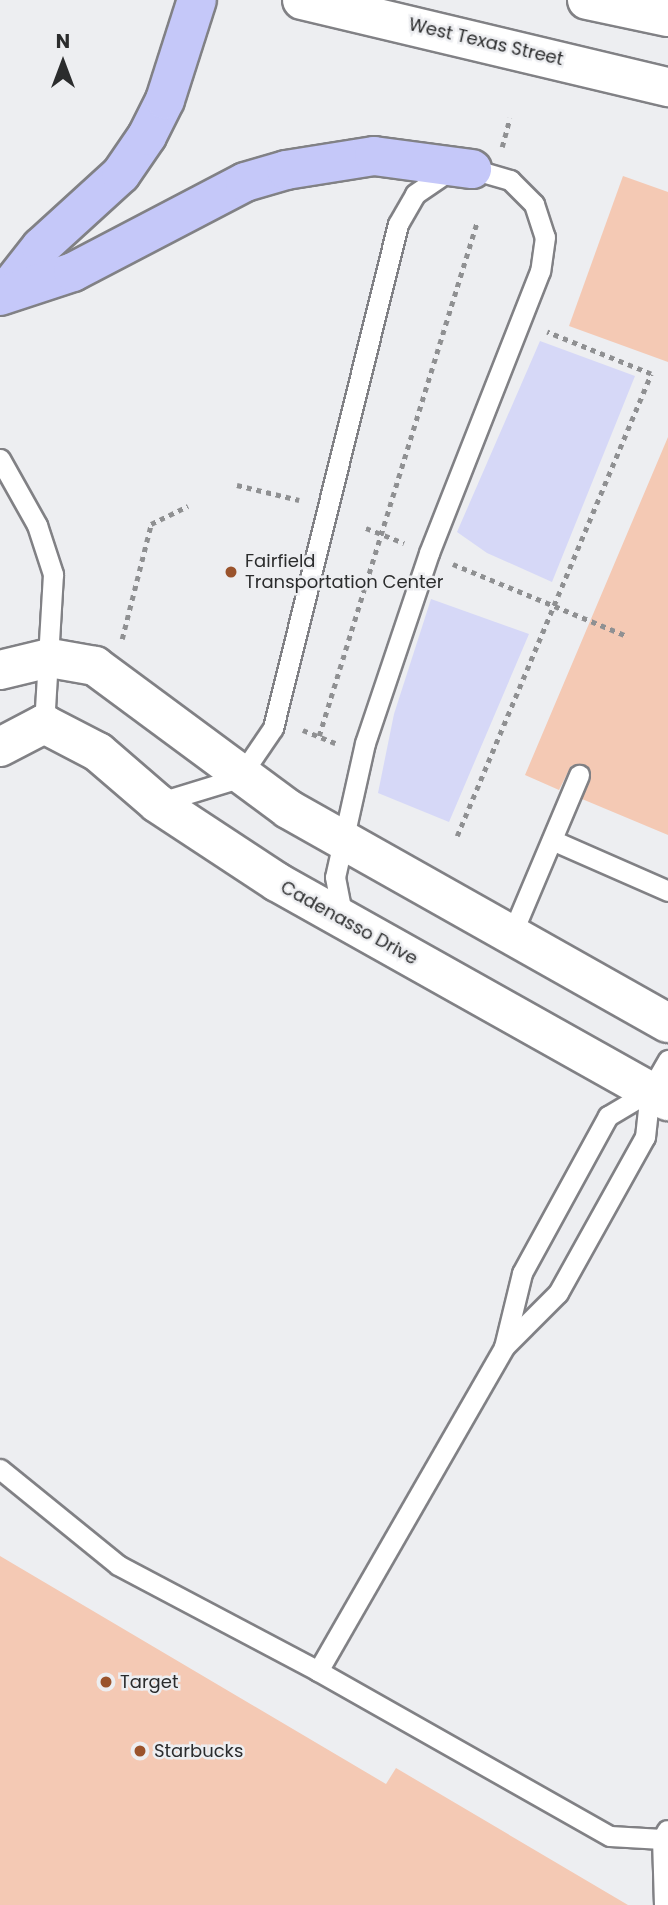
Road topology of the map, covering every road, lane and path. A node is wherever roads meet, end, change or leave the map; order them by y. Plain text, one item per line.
1 (197, 0) edge
2 (302, 0) edge
3 (587, 0) edge
4 (668, 17) edge
5 (668, 87) edge
6 (510, 118) dead end
7 (486, 160) junction
8 (477, 222) dead end
9 (2, 295) edge
10 (520, 321) junction
11 (0, 459) edge
12 (237, 485) dead end
13 (299, 500) dead end
14 (188, 506) dead end
15 (366, 528) dead end
16 (381, 534) junction
17 (408, 545) dead end
18 (449, 562) dead end
19 (554, 606) junction
20 (627, 636) dead end
21 (122, 640) dead end
22 (50, 658) junction
23 (0, 670) edge
24 (44, 724) junction
25 (303, 730) dead end
26 (319, 736) junction
27 (335, 743) dead end
28 (0, 747) edge
29 (579, 775) dead end
30 (239, 778) junction
31 (157, 803) junction
32 (457, 836) dead end
33 (341, 840) junction
34 (552, 840) junction
35 (668, 891) edge
36 (343, 918) junction
37 (511, 936) junction
38 (668, 1023) edge
39 (662, 1084) edge
40 (504, 1347) junction
41 (0, 1469) edge
42 (318, 1671) junction
43 (665, 1834) edge
44 (664, 1905) edge

1 - 9 highway
2 - 5 street, West Texas Street
3 - 4 street
6 - 7 path
7 - 9 highway
7 - 10 lane
7 - 30 lane
8 - 16 path
10 - 19 path
10 - 33 lane
11 - 22 lane
12 - 13 path
14 - 21 path
15 - 16 path
16 - 17 path
16 - 26 path
18 - 19 path
19 - 20 path
19 - 32 path
22 - 23 street
22 - 24 lane
22 - 30 street
24 - 28 street
24 - 31 street, Cadenasso Drive
25 - 26 path
26 - 27 path
29 - 34 lane
30 - 31 lane
30 - 33 street
31 - 36 street, Cadenasso Drive
33 - 36 lane
33 - 37 street
34 - 35 lane
34 - 37 lane
36 - 39 street, Cadenasso Drive
37 - 38 street
39 - 40 lane
39 - 40 lane
40 - 42 lane
41 - 42 lane
42 - 43 lane
43 - 44 lane

